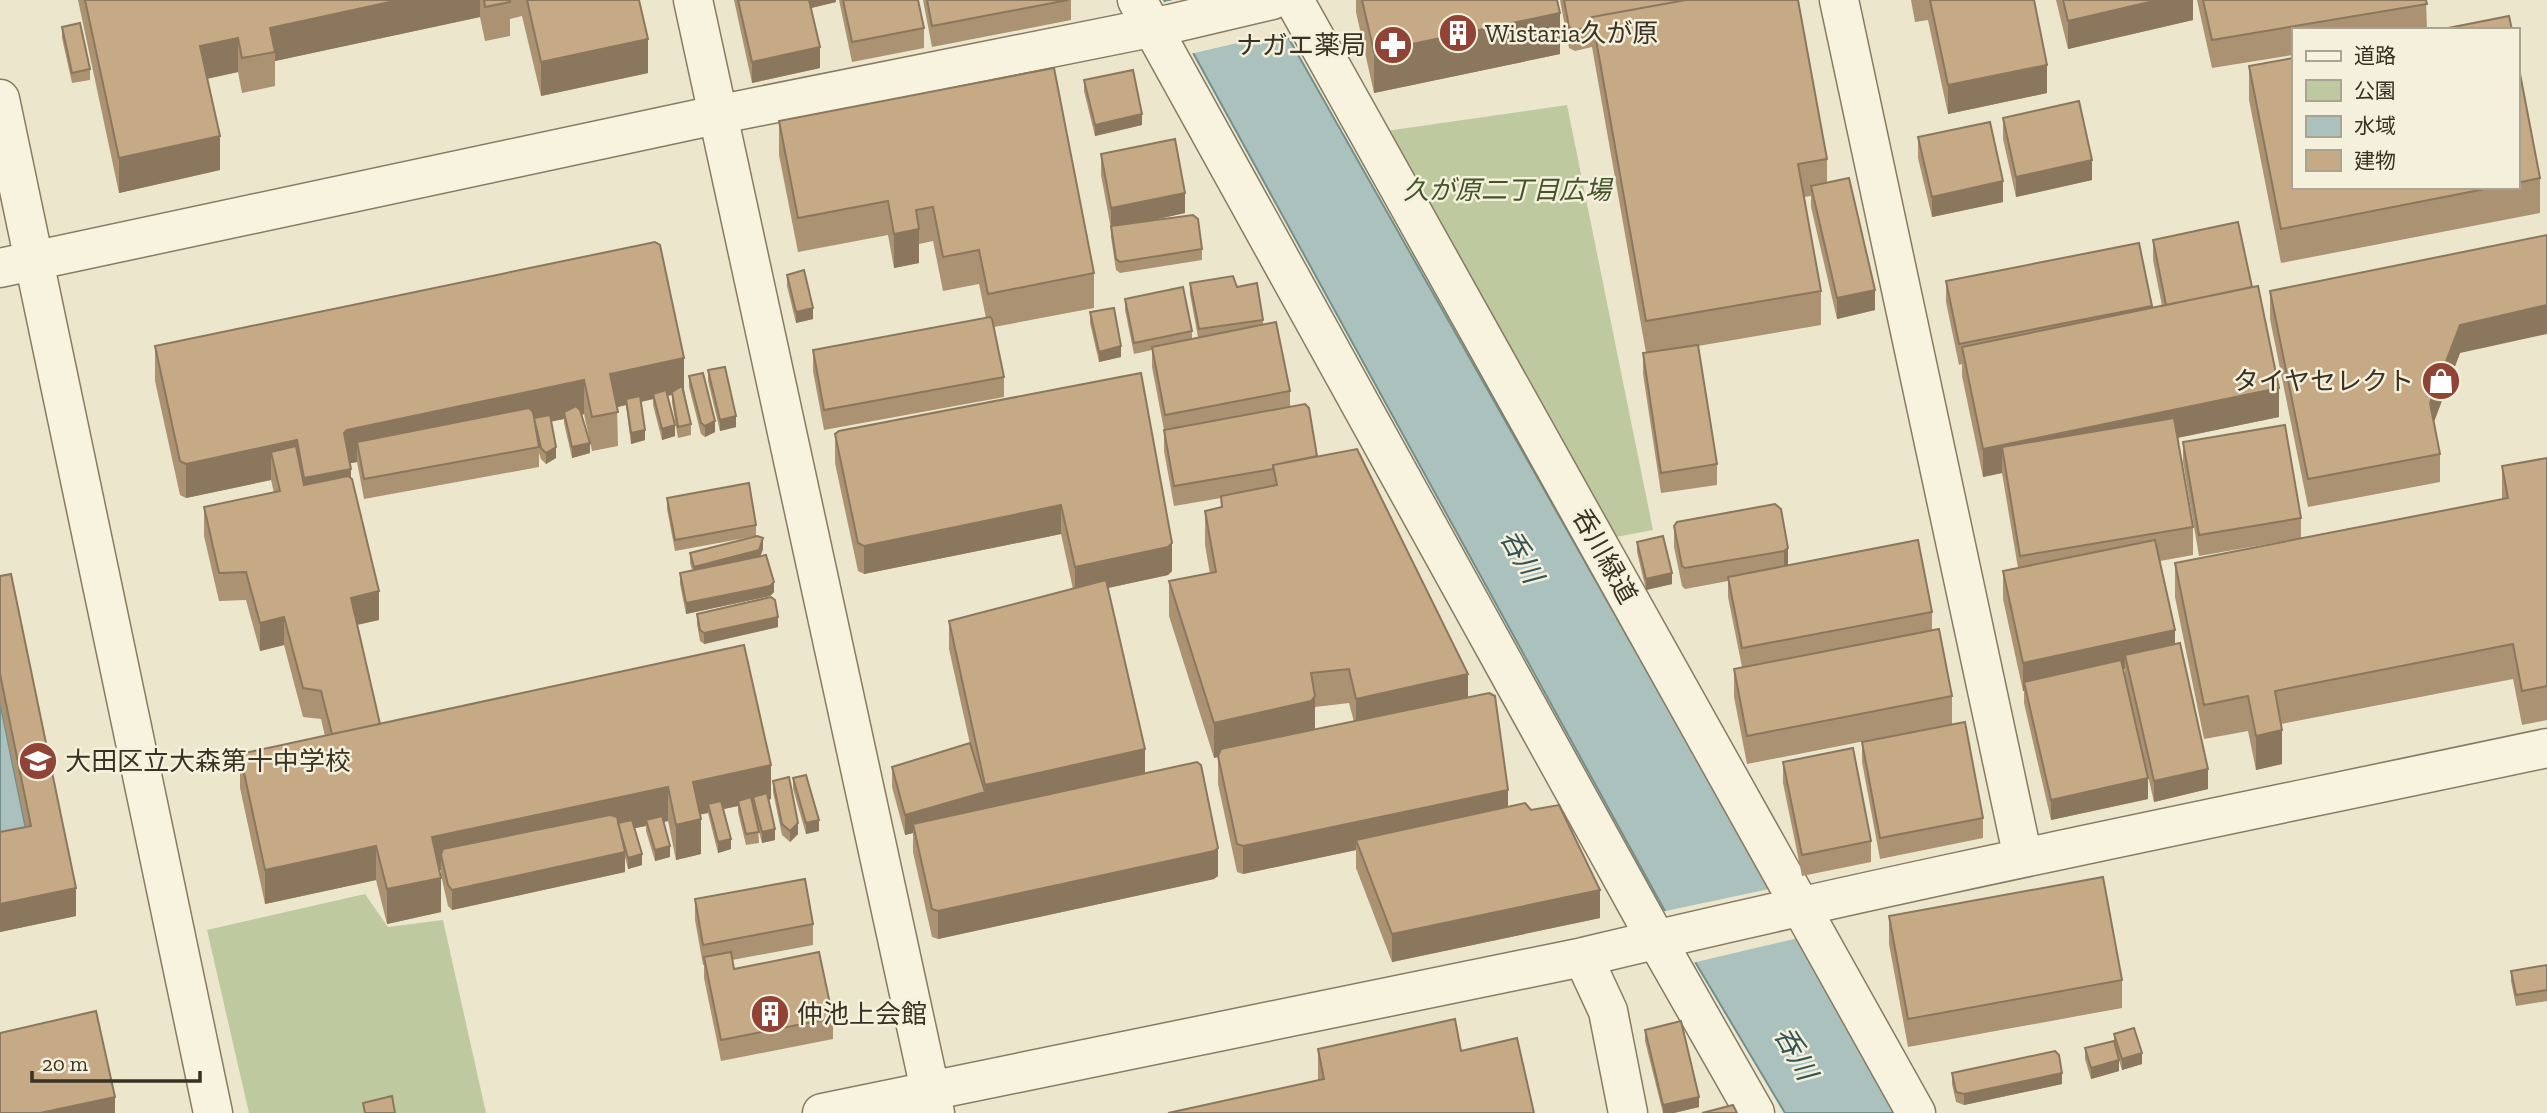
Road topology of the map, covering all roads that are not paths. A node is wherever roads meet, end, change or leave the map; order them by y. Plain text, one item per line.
1 (692, 0) edge
2 (1272, 0) edge
3 (1293, 0) edge
4 (1839, 0) edge
5 (1153, 17) edge
6 (0, 99) edge
7 (716, 115) junction
8 (16, 265) edge
9 (2547, 748) edge
10 (2023, 858) junction
11 (1791, 910) junction
12 (1667, 936) junction
13 (1583, 957) junction
14 (933, 1102) edge
15 (212, 1113) edge
16 (822, 1113) edge
17 (1628, 1113) edge
18 (1755, 1113) edge
19 (1916, 1113) edge

1 - 7 street
2 - 5 street
3 - 11 street, 呑川緑道
4 - 10 street
5 - 7 street
5 - 12 street
6 - 8 street
7 - 8 street
7 - 14 street
8 - 15 street
9 - 10 street
10 - 11 street
11 - 12 street
11 - 19 street, 呑川緑道
12 - 13 street
12 - 18 street
13 - 14 street
13 - 17 street
14 - 16 street

